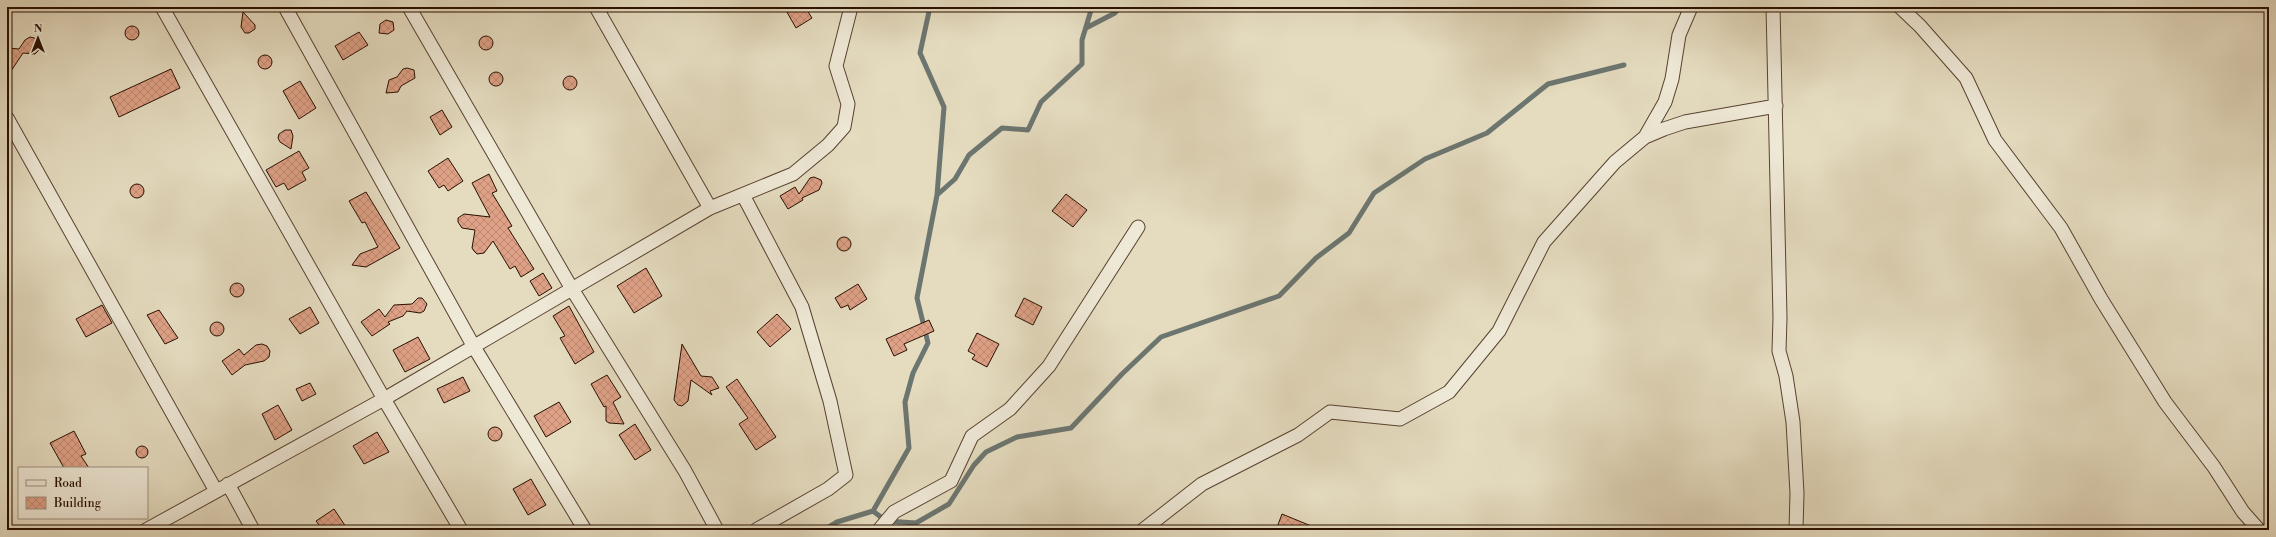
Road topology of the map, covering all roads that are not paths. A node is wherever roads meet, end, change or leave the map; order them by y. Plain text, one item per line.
1 (162, 7) edge
2 (285, 7) edge
3 (409, 7) edge
4 (596, 7) edge
5 (851, 7) edge
6 (1691, 7) edge
7 (1773, 7) edge
8 (1900, 7) edge
9 (1776, 106) junction
10 (7, 118) edge
11 (1645, 137) junction
12 (743, 195) junction
13 (710, 208) junction
14 (1138, 227) dead end
15 (572, 289) junction
16 (474, 347) junction
17 (384, 399) junction
18 (228, 484) junction
19 (216, 490) junction
20 (146, 530) edge
21 (253, 530) edge
22 (461, 530) edge
23 (585, 530) edge
24 (717, 530) edge
25 (756, 530) edge
26 (879, 530) edge
27 (1143, 530) edge
28 (1796, 530) edge
29 (2259, 530) edge

1 - 17 street
2 - 16 street
3 - 15 street
4 - 13 street
5 - 12 street
6 - 11 street
7 - 9 street
8 - 29 street
9 - 11 street
9 - 28 street
10 - 19 street
11 - 27 street
12 - 13 street
12 - 25 street
13 - 15 street
14 - 26 street
15 - 16 street
15 - 24 street
16 - 17 street
16 - 23 street
17 - 18 street
17 - 22 street
18 - 19 street
18 - 21 street
19 - 20 street

